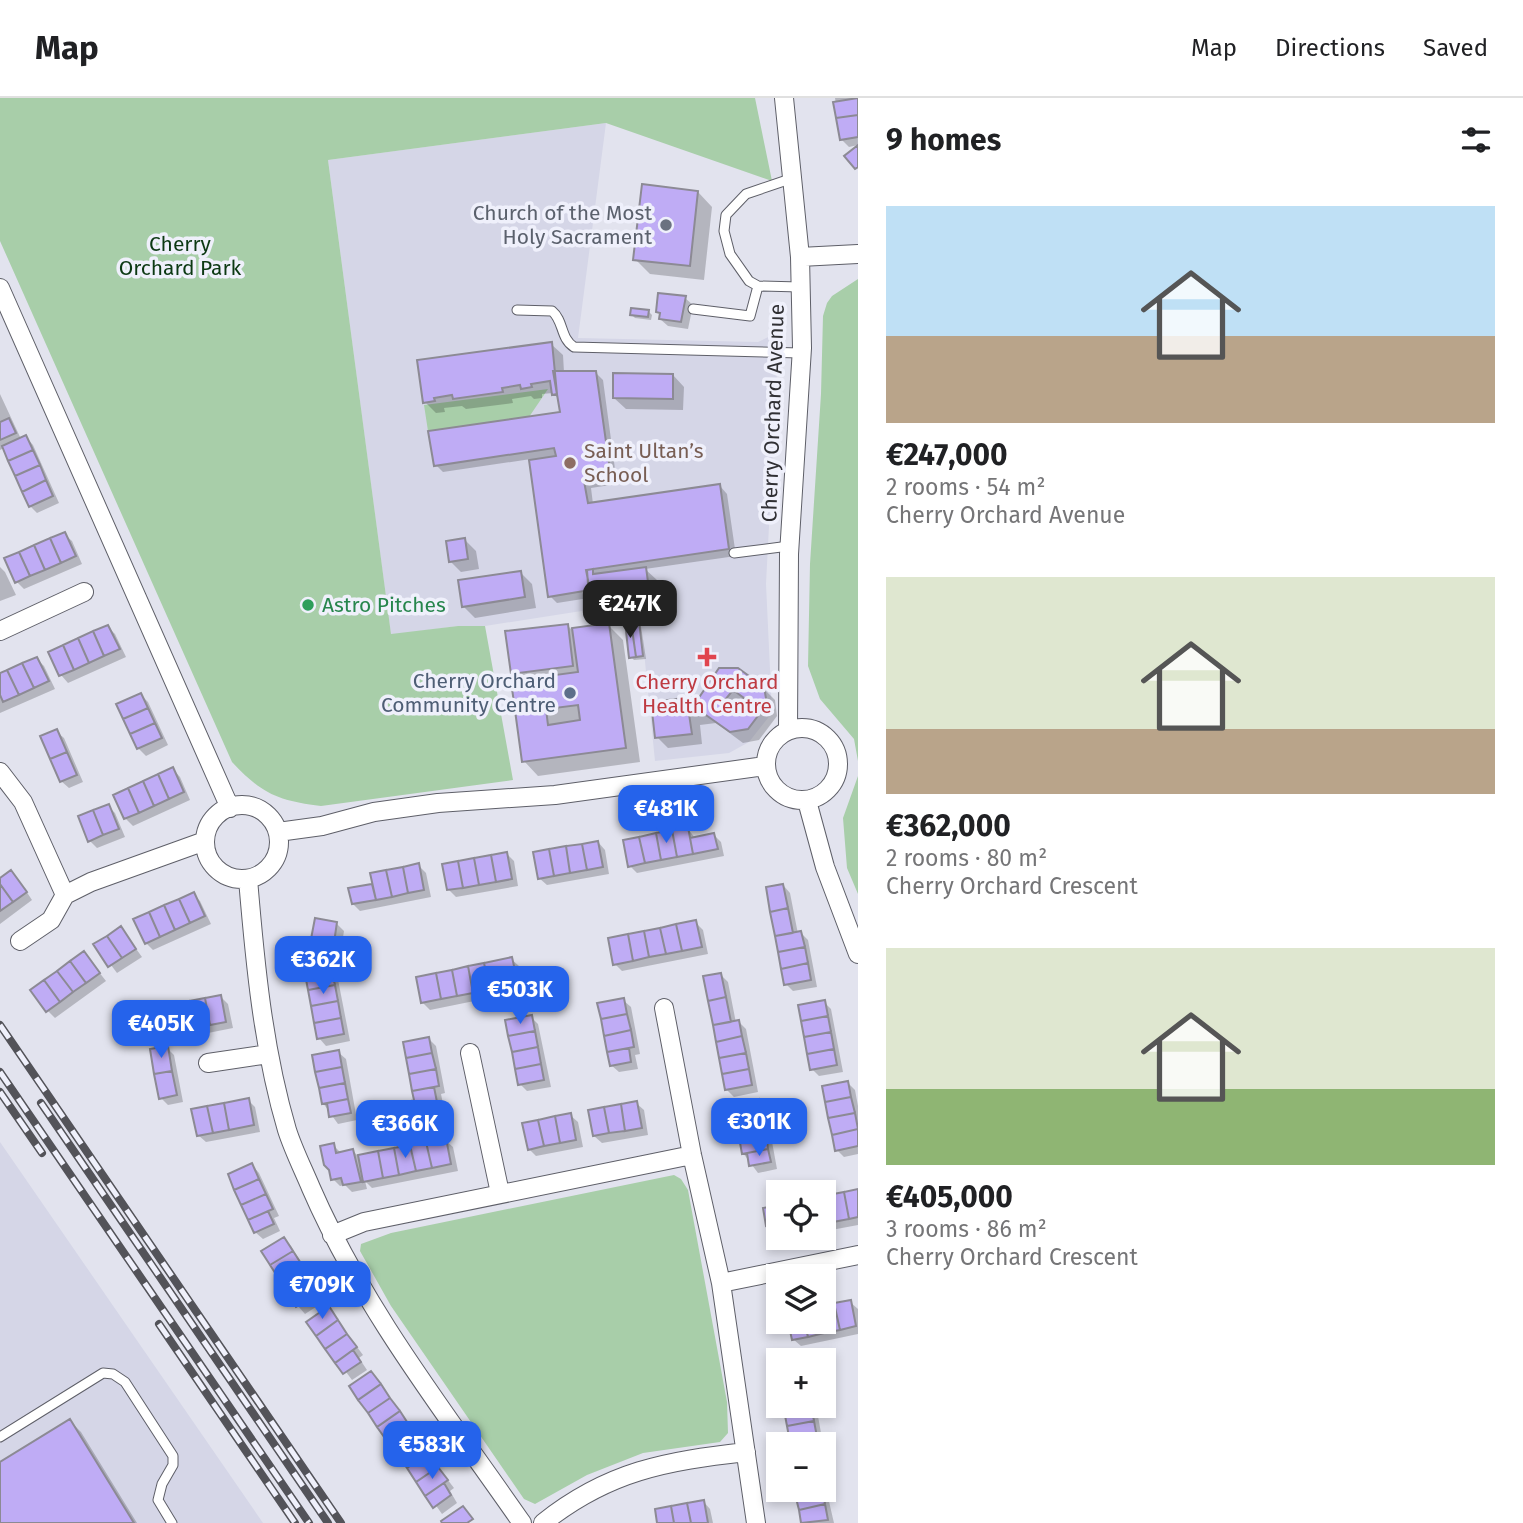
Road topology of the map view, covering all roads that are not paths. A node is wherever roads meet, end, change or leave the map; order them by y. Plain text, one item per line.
1 (783, 98) edge
2 (793, 178) junction
3 (858, 254) edge
4 (800, 257) junction
5 (758, 286) junction
6 (800, 287) junction
7 (0, 288) edge
8 (693, 309) dead end
9 (517, 310) dead end
10 (800, 353) junction
11 (789, 546) junction
12 (734, 553) dead end
13 (84, 592) dead end
14 (0, 631) edge
15 (788, 730) junction
16 (765, 765) junction
17 (0, 772) edge
18 (807, 801) junction
19 (230, 807) junction
20 (278, 832) junction
21 (205, 841) junction
22 (248, 879) junction
23 (65, 895) junction
24 (20, 941) dead end
25 (858, 954) edge
26 (664, 1008) dead end
27 (470, 1053) dead end
28 (270, 1054) junction
29 (208, 1063) dead end
30 (692, 1155) junction
31 (500, 1193) junction
32 (332, 1236) junction
33 (858, 1255) edge
34 (721, 1283) junction
35 (0, 1437) edge
36 (746, 1452) junction
37 (172, 1523) edge
38 (522, 1523) edge
39 (543, 1523) edge
40 (756, 1523) edge

1 - 2 street, Cherry Orchard Avenue
2 - 4 street, Cherry Orchard Avenue
2 - 5 lane
3 - 4 street
4 - 6 street, Cherry Orchard Avenue
5 - 6 lane
5 - 8 lane
6 - 10 street, Cherry Orchard Avenue
7 - 19 street
9 - 10 lane
10 - 11 street, Cherry Orchard Avenue
11 - 12 lane
11 - 15 street, Cherry Orchard Avenue
13 - 14 street
15 - 16 street
15 - 18 street
16 - 18 street
16 - 20 street
17 - 23 street
18 - 25 street
19 - 20 street
19 - 21 street
20 - 22 street
21 - 22 street
21 - 23 street
22 - 28 street
23 - 24 street
26 - 30 street
27 - 31 street
28 - 29 street
28 - 32 street
30 - 31 street
30 - 34 street
31 - 32 street
32 - 38 street
33 - 34 street
34 - 36 street
35 - 37 lane
36 - 39 street
36 - 40 street

